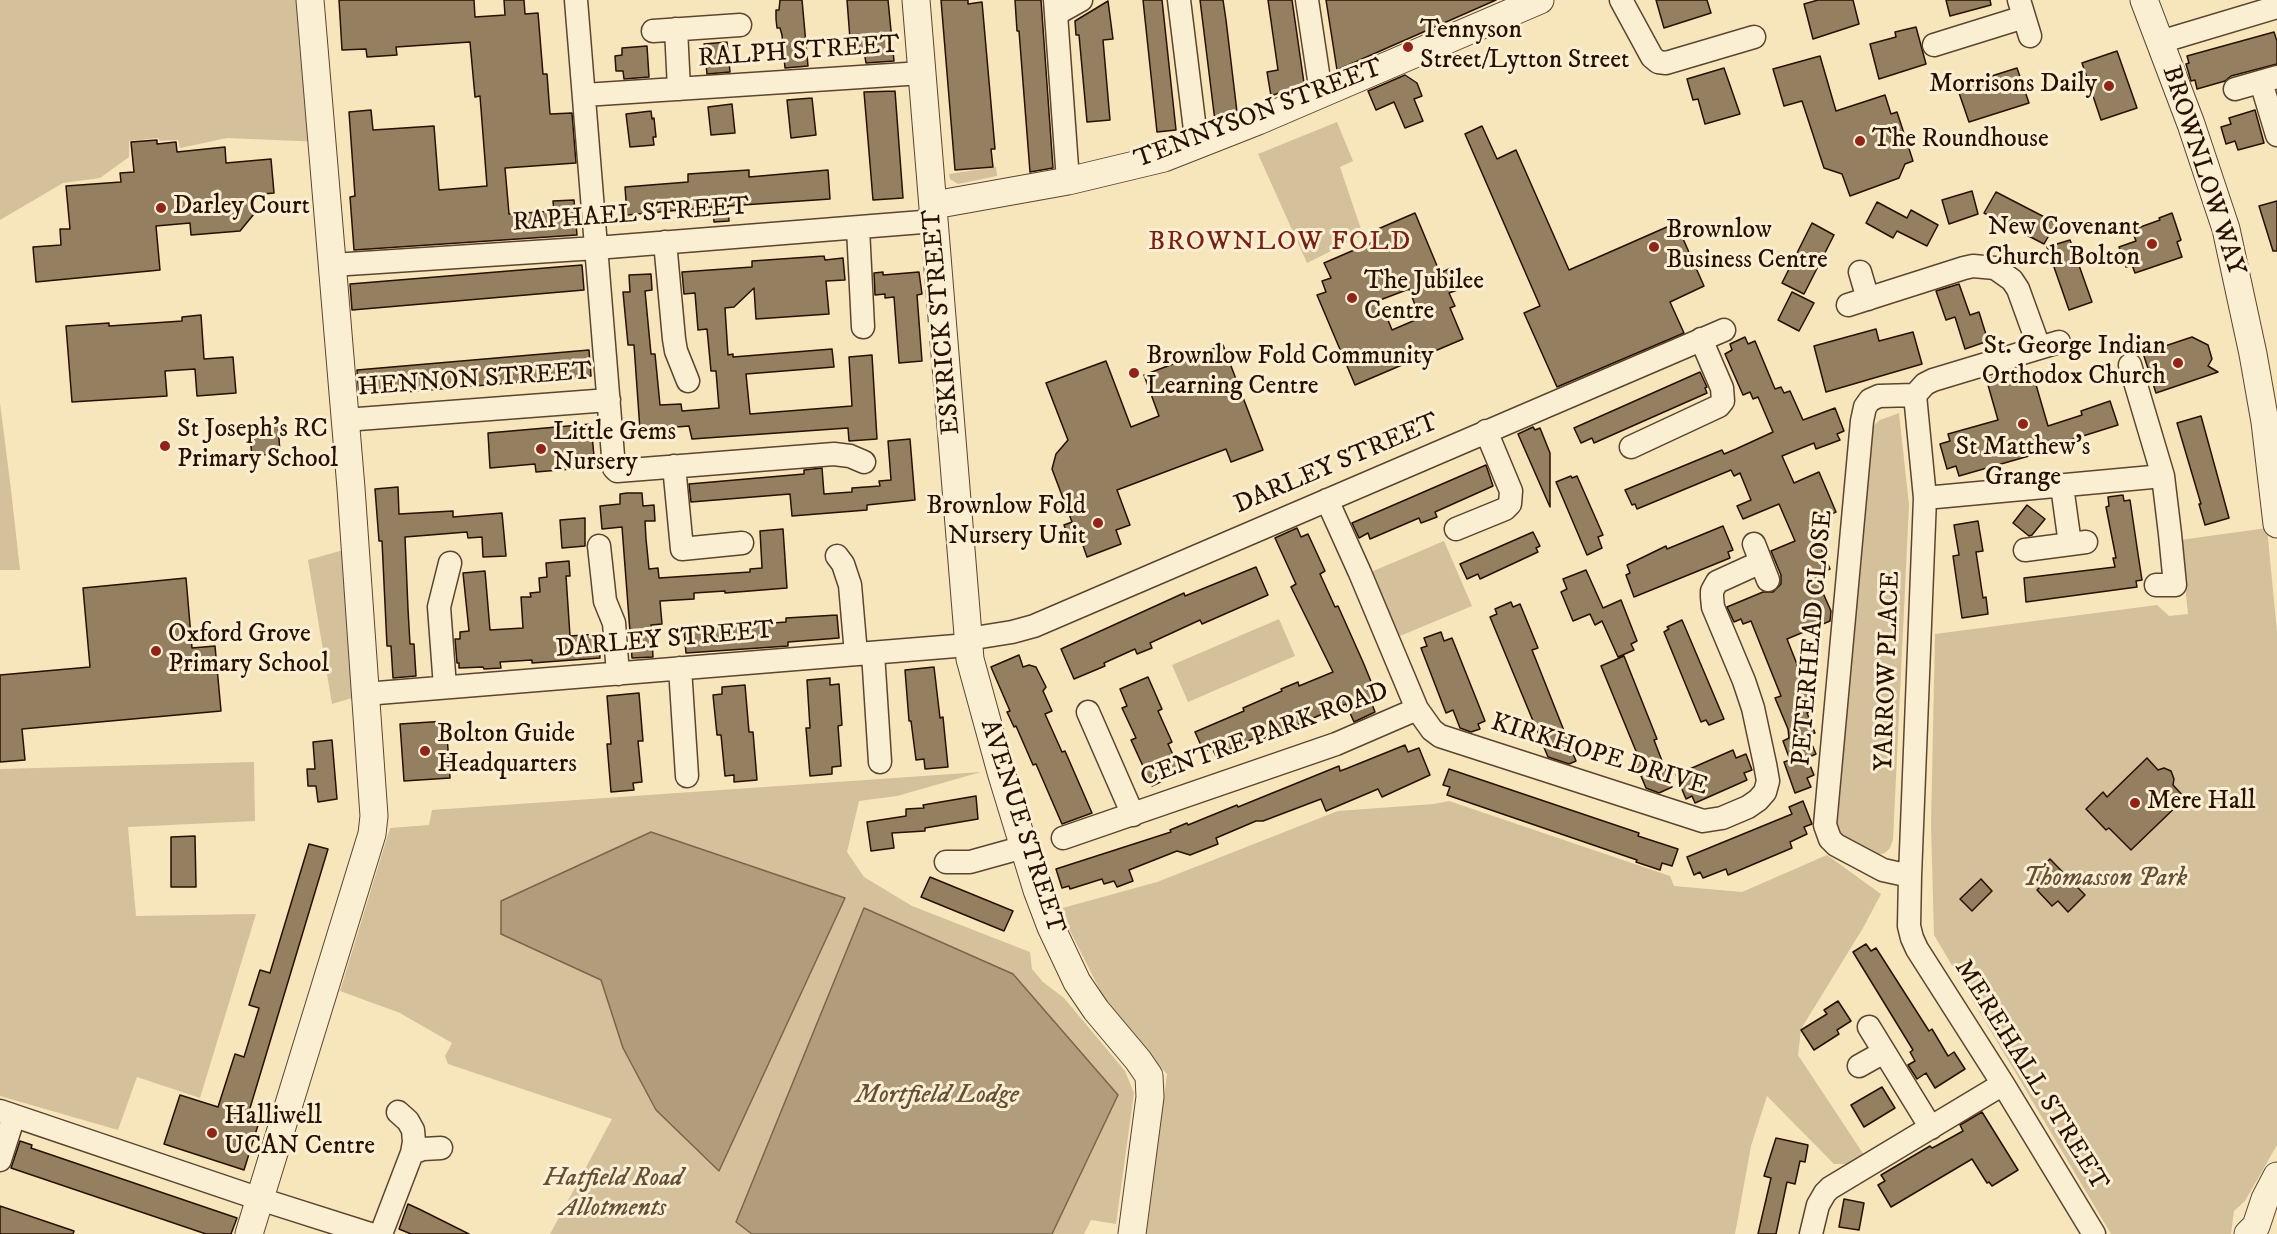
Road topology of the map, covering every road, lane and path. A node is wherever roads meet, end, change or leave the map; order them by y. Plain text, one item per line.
1 (310, 0) edge
2 (576, 0) edge
3 (916, 0) edge
4 (1081, 0) edge
5 (1179, 0) edge
6 (1307, 0) edge
7 (1540, 0) edge
8 (1621, 0) edge
9 (2144, 0) edge
10 (1055, 7) edge
11 (2277, 7) edge
12 (2024, 18) edge
13 (740, 26) dead end
14 (676, 29) junction
15 (653, 31) dead end
16 (1754, 37) dead end
17 (2160, 42) junction
18 (1934, 45) dead end
19 (922, 73) junction
20 (2269, 80) edge
21 (680, 89) junction
22 (2235, 89) dead end
23 (1321, 93) junction
24 (584, 95) junction
25 (2277, 135) edge
26 (1197, 146) junction
27 (1068, 181) junction
28 (934, 213) junction
29 (858, 228) junction
30 (665, 243) junction
31 (596, 248) junction
32 (332, 265) junction
33 (1860, 272) dead end
34 (863, 327) dead end
35 (1724, 330) dead end
36 (1701, 339) junction
37 (2130, 365) dead end
38 (688, 381) dead end
39 (1915, 395) junction
40 (609, 400) junction
41 (345, 420) junction
42 (1486, 432) junction
43 (1631, 447) dead end
44 (864, 462) dead end
45 (674, 466) junction
46 (2163, 476) junction
47 (2062, 486) junction
48 (1925, 498) junction
49 (1327, 500) junction
50 (2276, 511) edge
51 (1456, 530) dead end
52 (742, 543) dead end
53 (599, 546) dead end
54 (2025, 550) dead end
55 (837, 556) dead end
56 (1761, 562) dead end
57 (450, 563) dead end
58 (2156, 585) dead end
59 (968, 642) junction
60 (864, 653) junction
61 (680, 668) junction
62 (618, 674) junction
63 (445, 687) junction
64 (365, 694) junction
65 (1417, 709) junction
66 (1088, 712) dead end
67 (879, 762) dead end
68 (686, 776) dead end
69 (1132, 815) junction
70 (1063, 838) dead end
71 (1024, 847) junction
72 (946, 862) dead end
73 (1910, 876) junction
74 (1917, 949) joint
75 (1869, 1028) dead end
76 (1884, 1052) junction
77 (1859, 1066) dead end
78 (2003, 1084) junction
79 (398, 1112) dead end
80 (7, 1113) edge
81 (1931, 1128) junction
82 (441, 1148) dead end
83 (412, 1153) junction
84 (0, 1160) edge
85 (2277, 1176) edge
86 (260, 1199) junction
87 (2260, 1231) edge
88 (249, 1234) edge
89 (370, 1234) edge
90 (381, 1234) edge
91 (1132, 1234) edge
92 (1811, 1234) edge
93 (2094, 1234) edge

1 - 32 street
2 - 24 street
3 - 19 street, ESKRICK STREET
4 - 10 street
5 - 26 street
6 - 23 street
7 - 23 street, TENNYSON STREET
8 - 16 street
9 - 17 street, BROWNLOW WAY
10 - 27 street
11 - 17 street
12 - 18 street
13 - 14 street, RALPH STREET
14 - 15 street, RALPH STREET
14 - 21 street, RALPH STREET
17 - 50 street, BROWNLOW WAY
19 - 21 street, RALPH STREET
19 - 28 street, ESKRICK STREET
20 - 22 street
20 - 25 street
21 - 24 street, RALPH STREET
23 - 26 street, TENNYSON STREET
24 - 31 street
26 - 27 street, TENNYSON STREET
27 - 28 street, TENNYSON STREET
28 - 29 street, RAPHAEL STREET
28 - 59 street, ESKRICK STREET
29 - 30 street, RAPHAEL STREET
29 - 34 street
30 - 31 street, RAPHAEL STREET
30 - 38 street
31 - 32 street, RAPHAEL STREET
31 - 40 street
32 - 41 street
33 - 39 street
35 - 36 street, DARLEY STREET
36 - 42 street, DARLEY STREET
36 - 43 street
37 - 46 street
39 - 48 street, YARROW PLACE
39 - 73 street, PETERHEAD CLOSE
40 - 41 street, HENNON STREET
40 - 45 street
41 - 64 street
42 - 49 street, DARLEY STREET
42 - 51 street
44 - 45 street
45 - 52 street
46 - 47 street
46 - 58 street
47 - 48 street
47 - 54 street
48 - 73 street, YARROW PLACE
49 - 59 street, DARLEY STREET
49 - 65 street, KIRKHOPE DRIVE
53 - 62 street
55 - 60 street
56 - 65 street, KIRKHOPE DRIVE
57 - 63 street
59 - 60 street, DARLEY STREET
59 - 71 street, AVENUE STREET
60 - 61 street, DARLEY STREET
60 - 67 street
61 - 62 street, DARLEY STREET
61 - 68 street
62 - 63 street, DARLEY STREET
63 - 64 street, DARLEY STREET
64 - 86 street
65 - 69 street, CENTRE PARK ROAD
66 - 69 street, CENTRE PARK ROAD
69 - 70 street, CENTRE PARK ROAD
71 - 72 street
71 - 91 street, AVENUE STREET
73 - 74 street, YARROW PLACE
74 - 78 street, MEREHALL STREET
75 - 76 street
76 - 77 street
76 - 81 street
78 - 81 street
78 - 93 street, MEREHALL STREET
79 - 83 street
80 - 84 street
80 - 86 street
81 - 92 street
82 - 83 street
83 - 90 street
85 - 87 street
86 - 88 street
86 - 89 street

